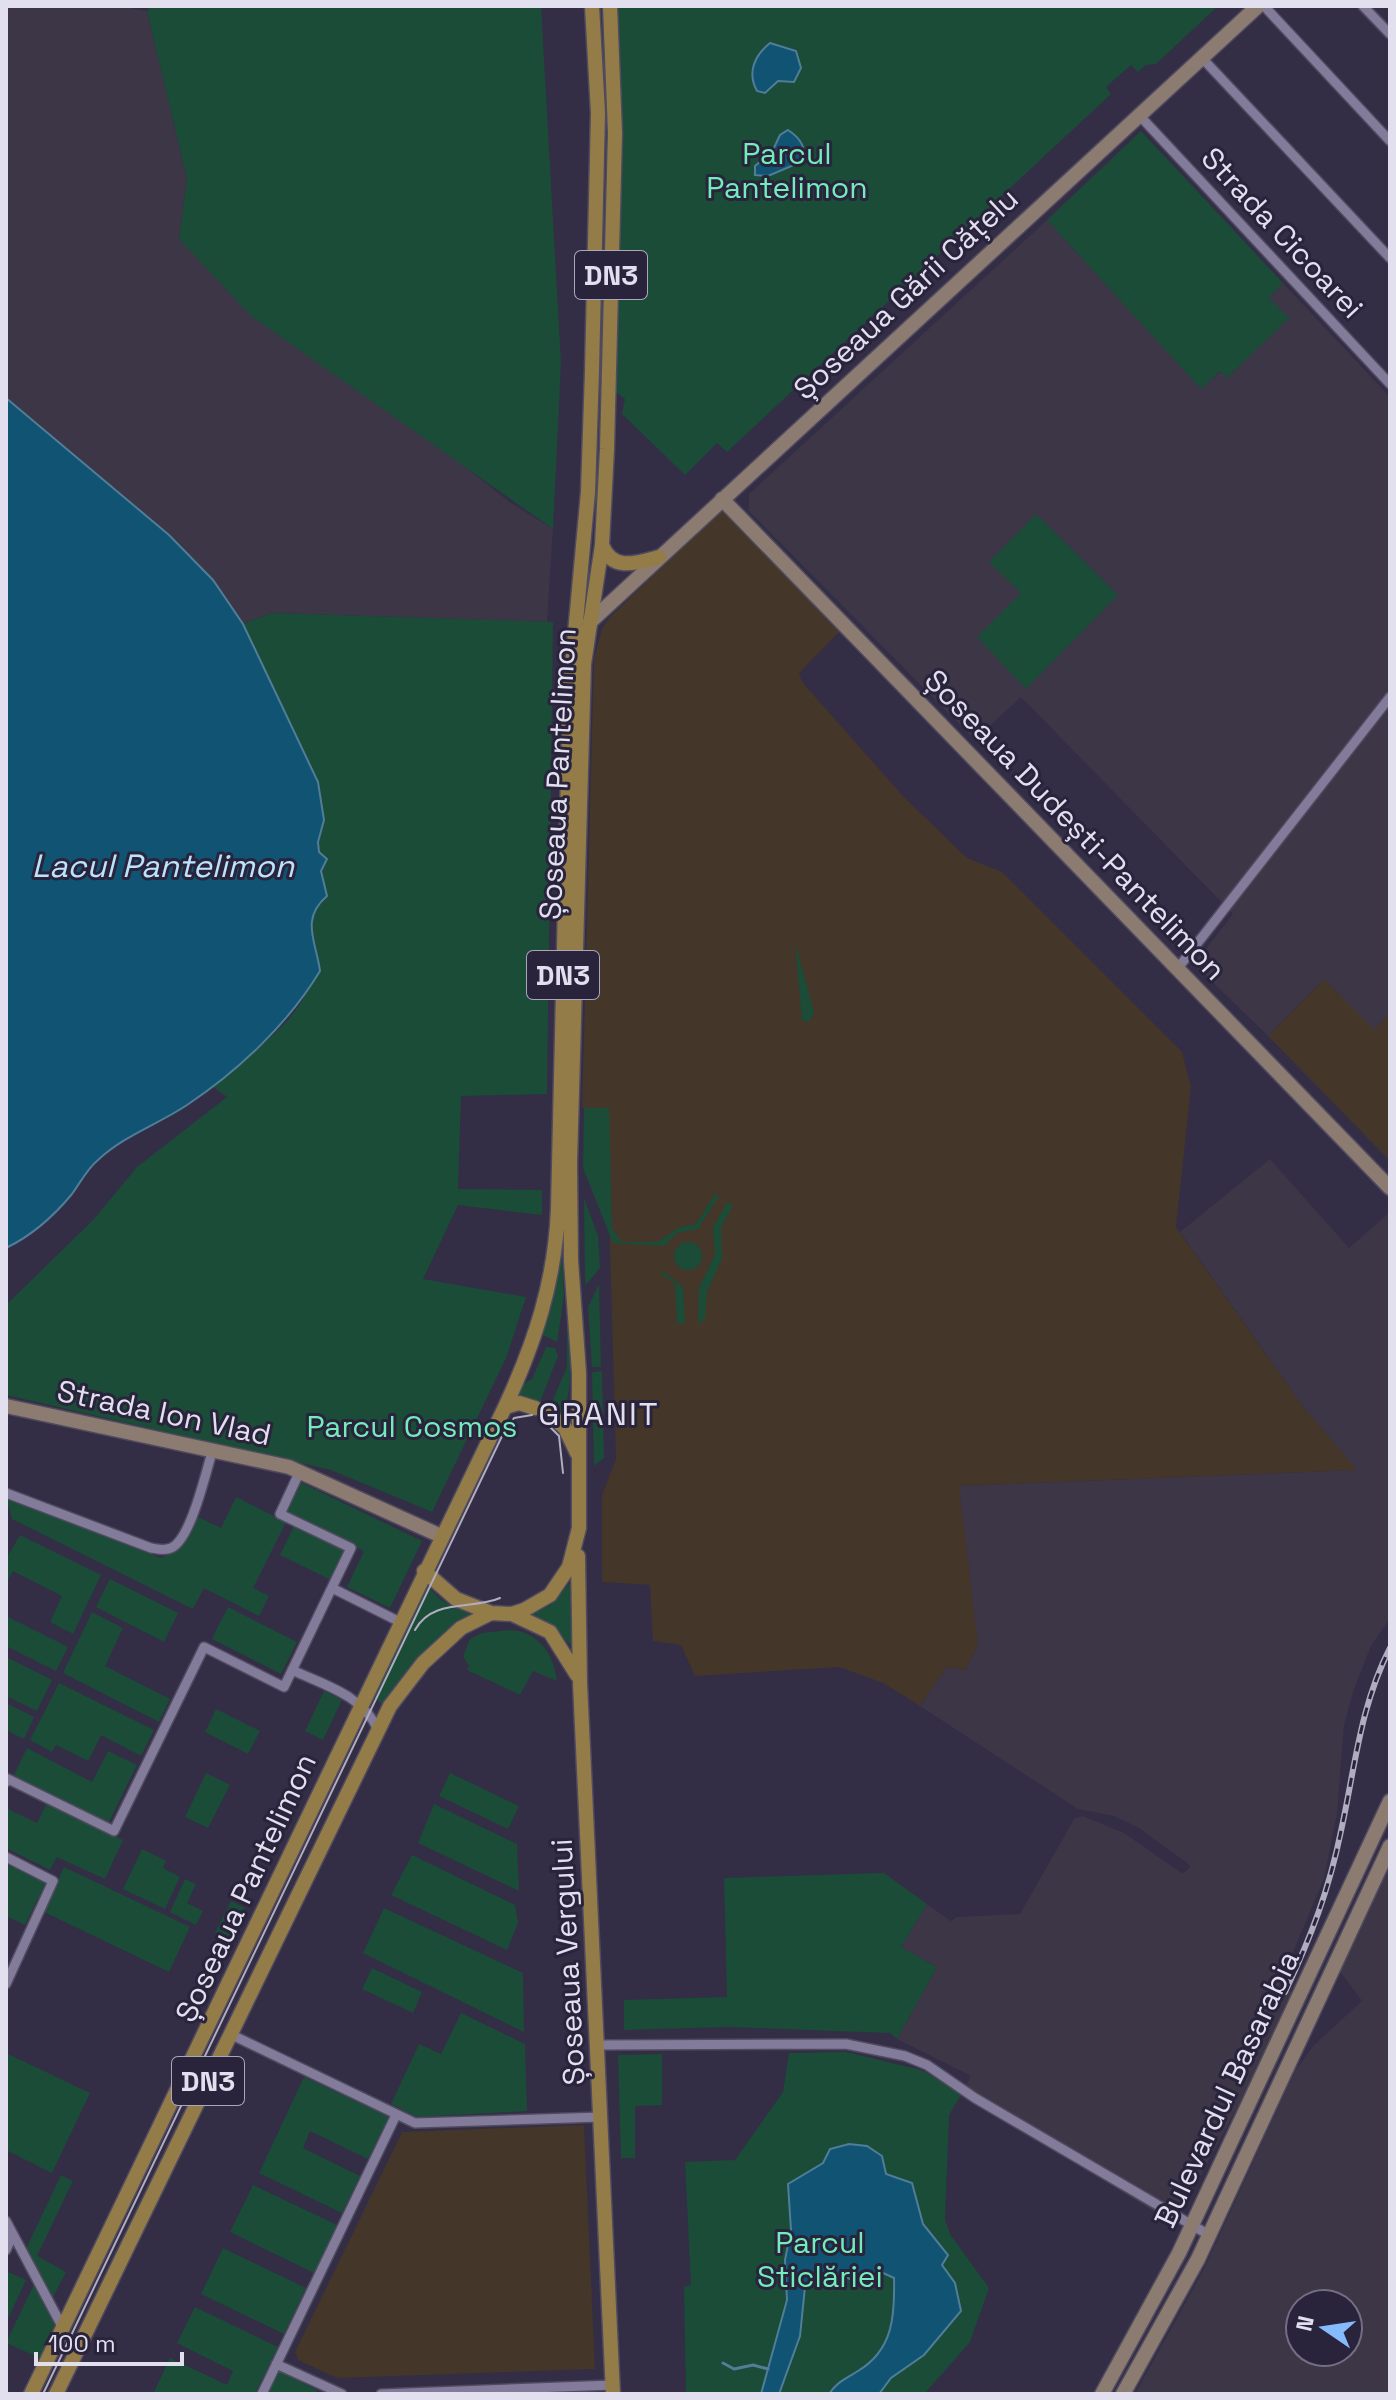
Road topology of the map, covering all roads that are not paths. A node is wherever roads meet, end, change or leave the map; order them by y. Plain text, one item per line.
1 (592, 6) edge
2 (610, 6) edge
3 (1261, 6) edge
4 (1363, 6) edge
5 (1390, 34) edge
6 (1202, 58) junction
7 (1139, 115) junction
8 (1390, 141) edge
9 (1390, 258) edge
10 (1390, 384) edge
11 (722, 499) junction
12 (602, 545) junction
13 (659, 557) junction
14 (576, 607) junction
15 (590, 622) junction
16 (573, 643) junction
17 (1390, 697) edge
18 (1178, 968) junction
19 (1390, 1188) edge
20 (6, 1406) edge
21 (505, 1407) junction
22 (213, 1449) junction
23 (580, 1461) junction
24 (300, 1471) junction
25 (6, 1493) edge
26 (579, 1528) junction
27 (441, 1536) junction
28 (424, 1571) junction
29 (332, 1588) junction
30 (491, 1613) junction
31 (512, 1614) junction
32 (400, 1622) junction
33 (292, 1670) junction
34 (580, 1683) junction
35 (361, 1705) junction
36 (378, 1730) junction
37 (6, 1782) edge
38 (1390, 1801) edge
39 (1390, 1846) edge
40 (6, 1857) edge
41 (6, 1984) edge
42 (230, 2034) junction
43 (598, 2045) junction
44 (396, 2115) junction
45 (601, 2117) junction
46 (6, 2221) edge
47 (1192, 2226) junction
48 (13, 2234) junction
49 (1209, 2235) junction
50 (6, 2250) edge
51 (64, 2330) junction
52 (276, 2364) junction
53 (613, 2390) edge
54 (412, 2393) edge
55 (31, 2394) edge
56 (56, 2394) edge
57 (262, 2394) edge
58 (342, 2394) edge
59 (381, 2394) edge
60 (1102, 2394) edge
61 (1123, 2394) edge

1 - 14 main road, Șoseaua Pantelimon / DN3
2 - 12 main road, Șoseaua Pantelimon / DN3
3 - 6 main road, Șoseaua Gării Cățelu
3 - 8 street
4 - 5 street
6 - 7 main road, Șoseaua Gării Cățelu
6 - 9 street
7 - 10 street, Strada Cicoarei
7 - 11 main road, Șoseaua Gării Cățelu
11 - 13 main road, Șoseaua Gării Cățelu
11 - 18 main road, Șoseaua Dudești-Pantelimon
12 - 13 main road
12 - 15 main road, Șoseaua Pantelimon / DN3
13 - 15 main road, Șoseaua Gării Cățelu
14 - 15 main road
14 - 16 main road, Șoseaua Pantelimon / DN3
15 - 16 main road, Șoseaua Gării Cățelu
15 - 23 main road, Șoseaua Pantelimon / DN3
16 - 21 main road, Șoseaua Pantelimon / DN3
17 - 18 street
18 - 19 main road, Șoseaua Dudești-Pantelimon
20 - 22 main road, Strada Ion Vlad
21 - 23 main road
21 - 27 main road, Șoseaua Pantelimon / DN3
22 - 24 main road, Strada Ion Vlad
22 - 25 street
23 - 26 main road, Șoseaua Pantelimon / DN3
24 - 27 main road, Strada Ion Vlad
24 - 29 street
26 - 31 main road, Șoseaua Pantelimon / DN3
26 - 34 main road, Șoseaua Vergului
27 - 28 main road, Șoseaua Pantelimon / DN3
28 - 30 main road
28 - 32 main road, Șoseaua Pantelimon / DN3
29 - 32 street
29 - 33 street
30 - 31 main road
30 - 36 main road, Șoseaua Pantelimon / DN3
31 - 34 main road
32 - 35 main road, Șoseaua Pantelimon / DN3
33 - 35 street
33 - 37 street
34 - 43 main road, Șoseaua Vergului
35 - 36 street
35 - 51 main road, Șoseaua Pantelimon / DN3
36 - 42 main road, Șoseaua Pantelimon / DN3
38 - 47 main road, Bulevardul Basarabia
39 - 49 main road, Bulevardul Basarabia
40 - 41 street
42 - 44 street
42 - 56 main road, Șoseaua Pantelimon / DN3
43 - 45 main road, Șoseaua Vergului
43 - 47 street
44 - 45 street
44 - 52 street
45 - 53 main road, Șoseaua Vergului
46 - 48 street
47 - 49 street
47 - 60 main road, Bulevardul Basarabia
48 - 50 street
48 - 51 street
49 - 61 main road, Bulevardul Basarabia
51 - 55 main road, Șoseaua Pantelimon / DN3
52 - 57 street
52 - 58 street
53 - 54 street
54 - 59 street

